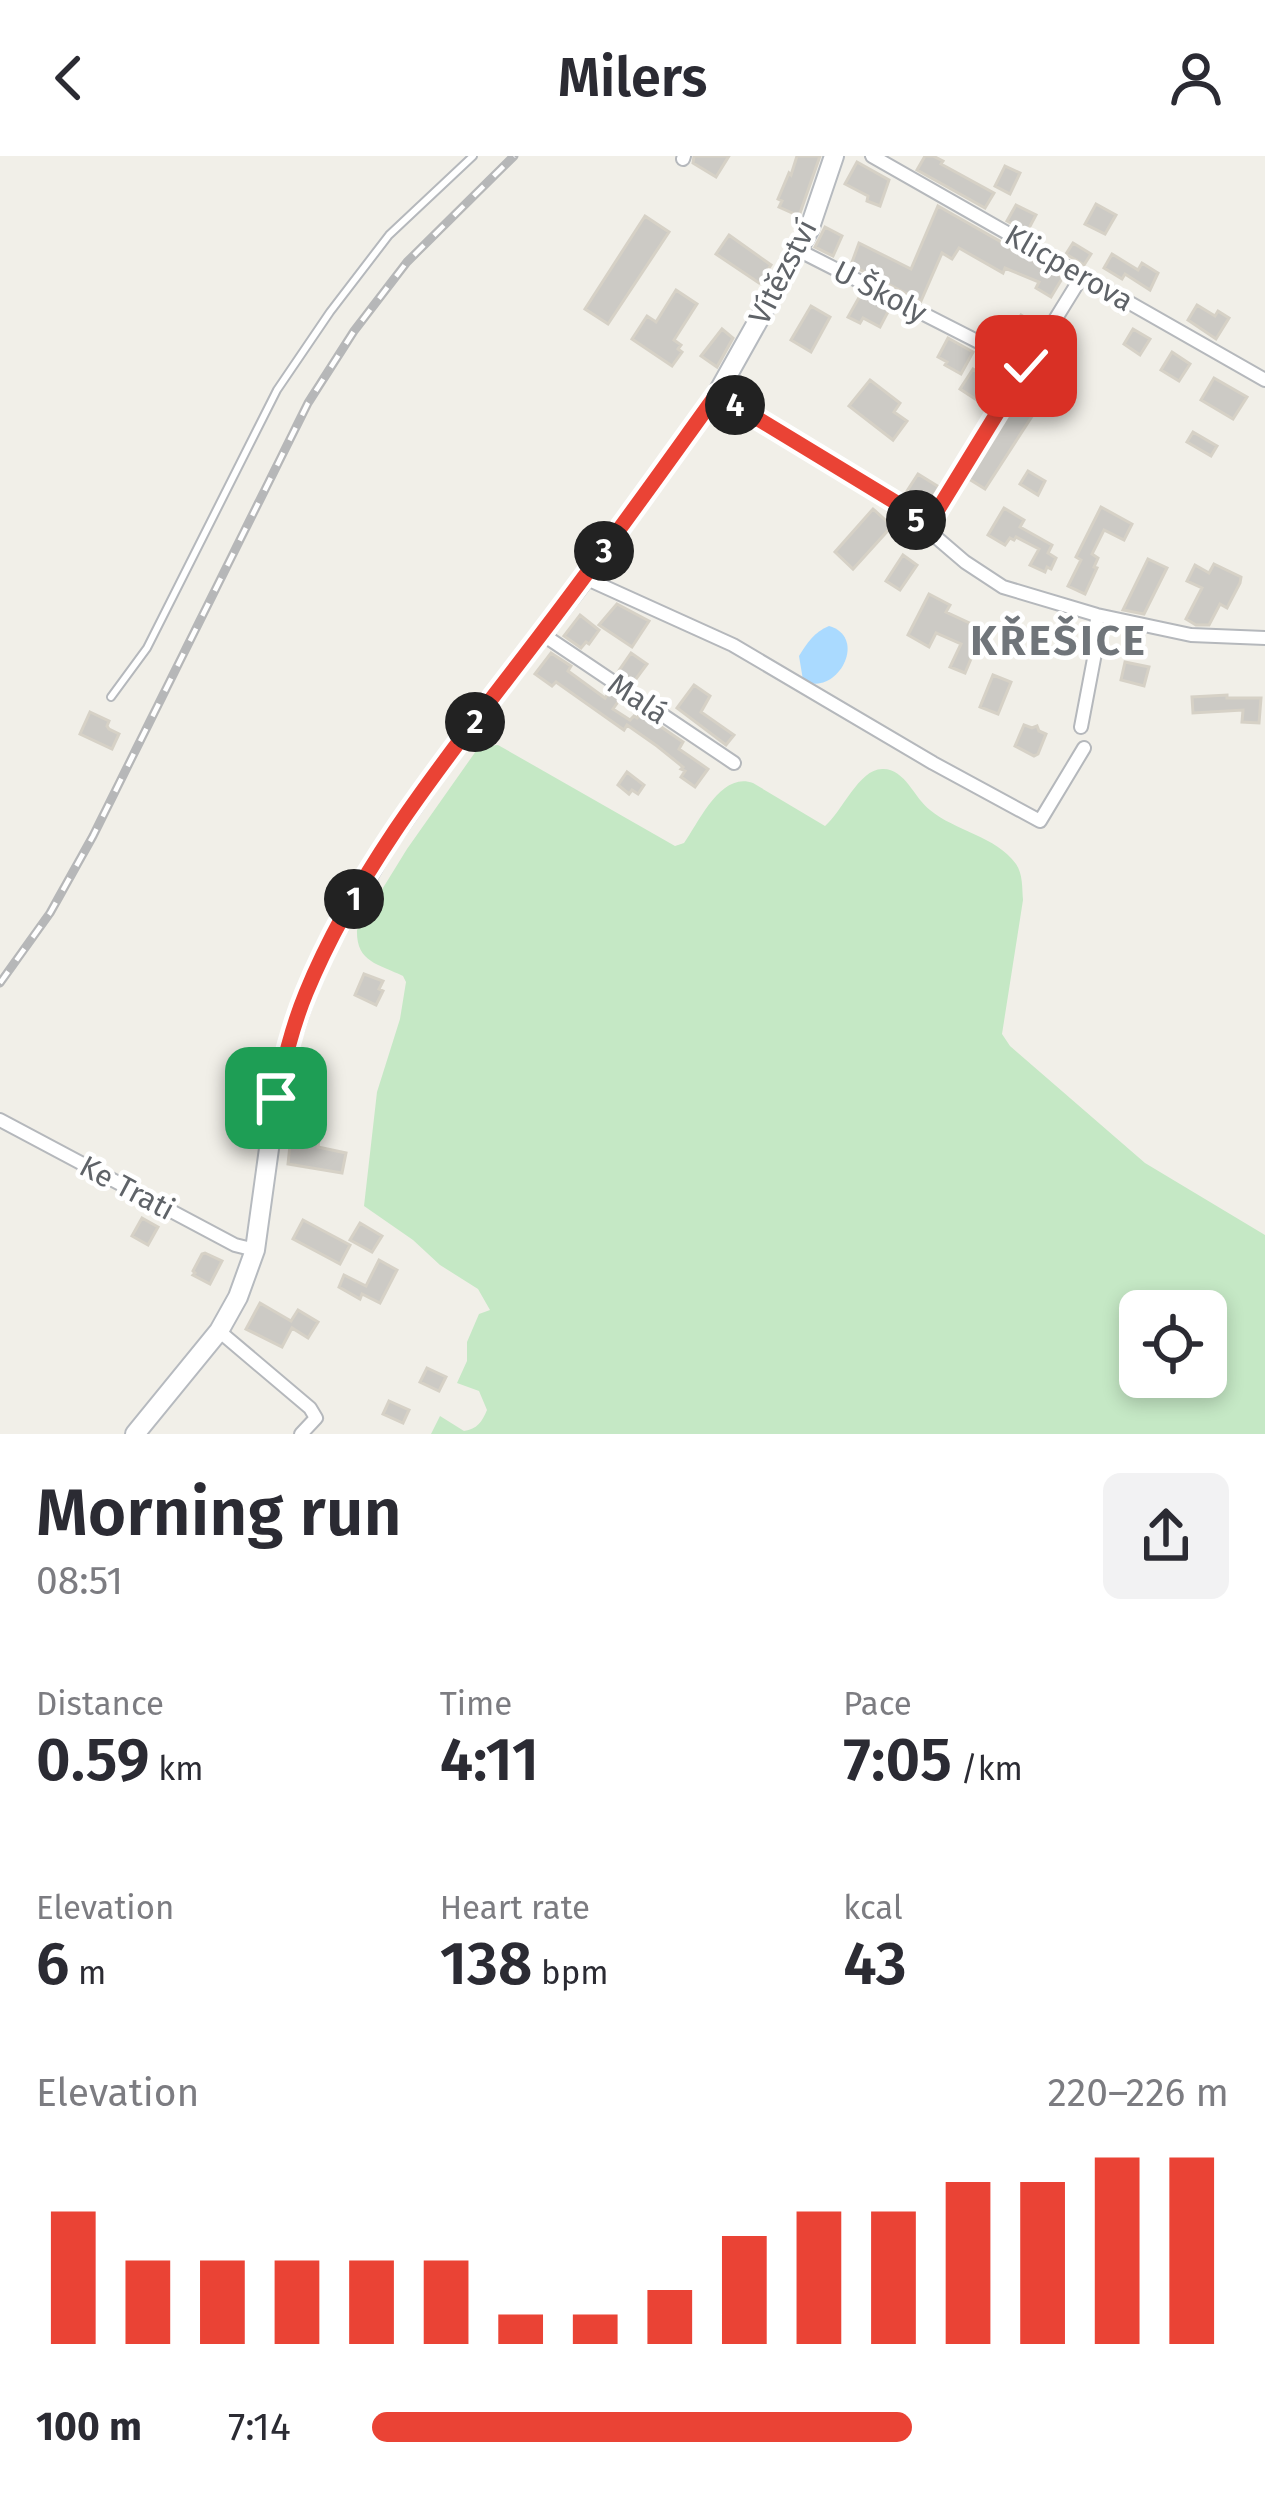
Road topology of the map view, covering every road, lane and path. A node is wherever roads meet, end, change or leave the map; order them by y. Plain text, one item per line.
1 (473, 156) edge
2 (834, 156) edge
3 (872, 156) edge
4 (798, 250) junction
5 (1082, 276) junction
6 (1026, 366) junction
7 (1265, 380) edge
8 (717, 394) junction
9 (926, 529) junction
10 (585, 578) junction
11 (1097, 615) junction
12 (542, 634) junction
13 (1265, 638) edge
14 (111, 697) dead end
15 (1082, 727) dead end
16 (1084, 748) dead end
17 (734, 764) dead end
18 (0, 1120) edge
19 (255, 1250) junction
20 (219, 1331) junction
21 (135, 1434) edge
22 (301, 1434) edge

1 - 14 lane
2 - 4 main road, Vítězství
3 - 5 street, Klicperova
4 - 6 street, U Školy
4 - 8 main road, Vítězství
5 - 6 street
5 - 7 street, Klicperova
6 - 9 street
8 - 9 street
8 - 10 main road, Vítězství
9 - 11 street
10 - 12 main road, Vítězství
10 - 16 street
11 - 13 street
11 - 15 street
12 - 17 street, Malá
12 - 19 main road, Vítězství
18 - 19 street, Ke Trati
19 - 20 main road, Vítězství
20 - 21 main road, Vítězství
20 - 22 street

